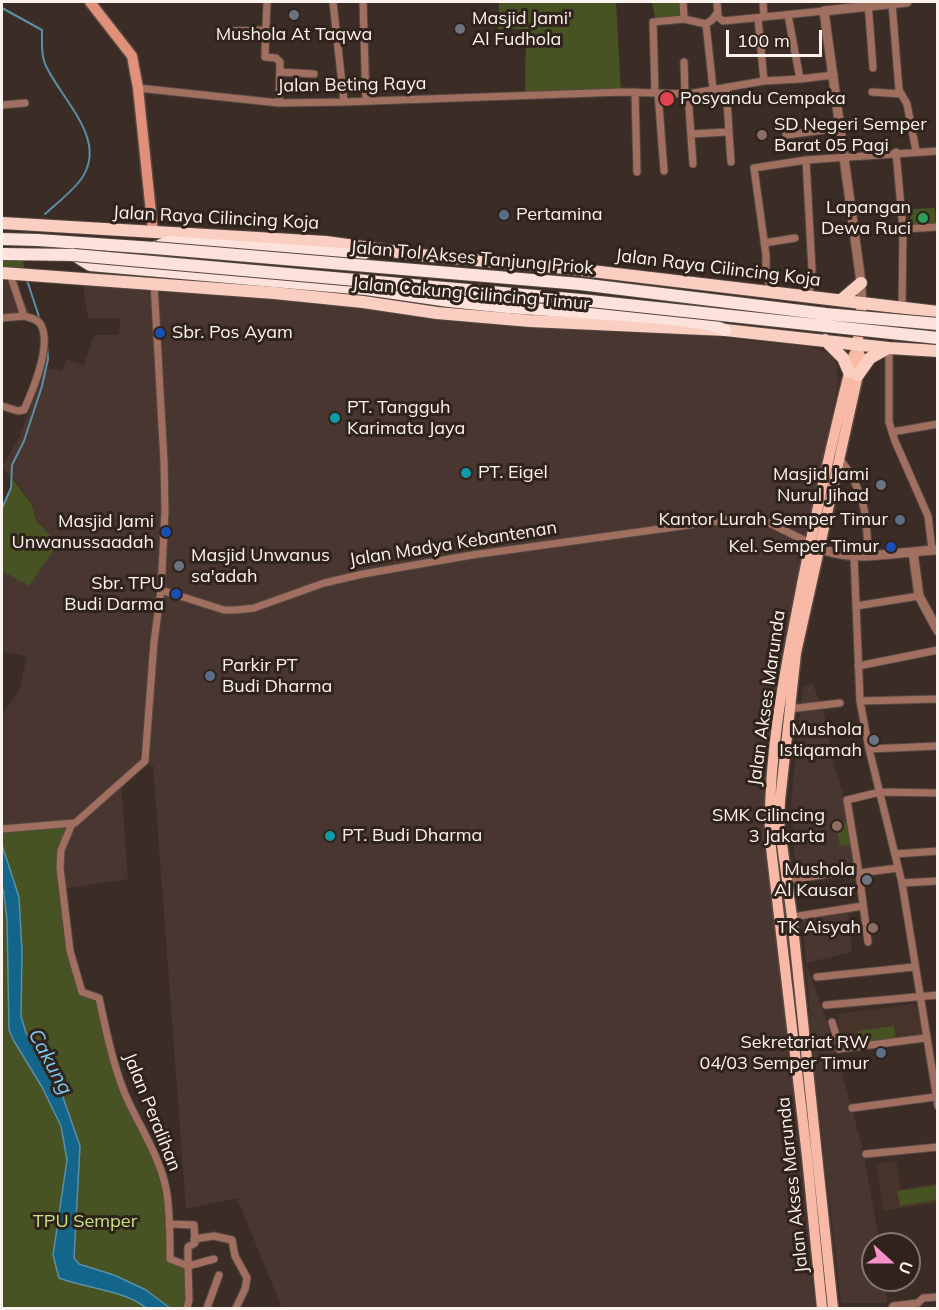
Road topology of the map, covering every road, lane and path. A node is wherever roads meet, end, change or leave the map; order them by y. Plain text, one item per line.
1 (90, 2) edge
2 (267, 2) edge
3 (333, 2) edge
4 (363, 2) edge
5 (683, 2) edge
6 (717, 2) edge
7 (763, 2) edge
8 (808, 2) edge
9 (907, 2) edge
10 (868, 3) edge
11 (892, 3) edge
12 (824, 10) junction
13 (717, 12) junction
14 (808, 12) junction
15 (788, 15) junction
16 (761, 17) junction
17 (684, 19) junction
18 (706, 24) junction
19 (266, 30) junction
20 (232, 31) dead end
21 (684, 62) dead end
22 (873, 68) dead end
23 (280, 72) junction
24 (314, 74) dead end
25 (834, 75) junction
26 (800, 79) junction
27 (764, 81) junction
28 (726, 87) junction
29 (138, 88) junction
30 (713, 89) junction
31 (635, 92) junction
32 (872, 92) dead end
33 (657, 93) junction
34 (687, 94) junction
35 (901, 94) junction
36 (366, 101) junction
37 (344, 102) junction
38 (25, 103) dead end
39 (279, 103) junction
40 (2, 105) edge
41 (840, 128) junction
42 (727, 132) junction
43 (691, 134) junction
44 (786, 135) dead end
45 (916, 151) junction
46 (938, 151) edge
47 (896, 152) junction
48 (844, 158) junction
49 (806, 160) junction
50 (731, 162) dead end
51 (693, 164) dead end
52 (664, 171) dead end
53 (637, 172) dead end
54 (2, 223) edge
55 (938, 226) edge
56 (903, 229) junction
57 (153, 232) junction
58 (795, 238) dead end
59 (2, 239) edge
60 (764, 243) junction
61 (154, 249) junction
62 (371, 249) junction
63 (2, 254) edge
64 (74, 255) junction
65 (8, 274) edge
66 (154, 283) junction
67 (861, 283) junction
68 (771, 293) junction
69 (809, 298) junction
70 (825, 299) junction
71 (854, 304) junction
72 (902, 309) junction
73 (938, 312) edge
74 (24, 316) junction
75 (2, 318) edge
76 (938, 324) edge
77 (726, 330) junction
78 (938, 338) edge
79 (822, 340) junction
80 (858, 347) junction
81 (889, 348) junction
82 (938, 351) edge
83 (853, 373) junction
84 (2, 406) edge
85 (938, 424) edge
86 (892, 432) junction
87 (840, 459) junction
88 (815, 546) junction
89 (935, 550) edge
90 (913, 552) junction
91 (867, 555) junction
92 (854, 556) junction
93 (161, 590) junction
94 (919, 596) junction
95 (856, 606) junction
96 (938, 631) edge
97 (938, 650) edge
98 (858, 666) junction
99 (938, 699) edge
100 (860, 701) junction
101 (840, 703) dead end
102 (789, 709) junction
103 (938, 746) edge
104 (869, 749) junction
105 (880, 792) junction
106 (938, 794) edge
107 (72, 824) junction
108 (2, 829) edge
109 (938, 850) edge
110 (895, 855) junction
111 (898, 868) junction
112 (842, 872) dead end
113 (859, 873) junction
114 (788, 880) junction
115 (938, 881) edge
116 (902, 883) junction
117 (863, 906) junction
118 (792, 917) junction
119 (868, 942) dead end
120 (914, 967) junction
121 (817, 977) dead end
122 (938, 995) edge
123 (919, 996) junction
124 (826, 1005) dead end
125 (832, 1022) dead end
126 (925, 1038) junction
127 (935, 1097) junction
128 (938, 1106) edge
129 (852, 1108) dead end
130 (938, 1147) edge
131 (866, 1154) dead end
132 (169, 1224) junction
133 (194, 1239) junction
134 (214, 1259) dead end
135 (188, 1266) junction
136 (219, 1275) dead end
137 (938, 1297) edge
138 (187, 1308) edge
139 (207, 1308) edge
140 (236, 1308) edge
141 (822, 1308) edge
142 (833, 1308) edge
143 (892, 1308) edge

1 - 29 main road
2 - 19 street
3 - 37 street
4 - 36 street
5 - 17 street
6 - 13 street
7 - 16 street
8 - 14 street
9 - 11 street
10 - 11 street
10 - 12 street
10 - 22 street
11 - 35 street
12 - 14 street
12 - 25 street
13 - 16 street
13 - 18 street
14 - 15 street
15 - 16 street
15 - 26 street
16 - 27 street
17 - 18 street
17 - 33 street
18 - 30 street
19 - 20 street
19 - 23 street
21 - 34 street
23 - 24 street
23 - 39 street
25 - 26 street, Jalan Beting Raya
25 - 41 street
26 - 27 street, Jalan Beting Raya
27 - 28 street, Jalan Beting Raya
28 - 30 street, Jalan Beting Raya
28 - 42 street
29 - 39 street, Jalan Beting Raya
29 - 57 main road
30 - 34 street, Jalan Beting Raya
31 - 33 street, Jalan Beting Raya
31 - 36 street, Jalan Beting Raya
31 - 53 street
32 - 35 street
33 - 34 street, Jalan Beting Raya
33 - 52 street
34 - 43 street
35 - 45 street
36 - 37 street, Jalan Beting Raya
37 - 39 street, Jalan Beting Raya
38 - 40 street
41 - 44 street
41 - 48 street
42 - 43 street
42 - 50 street
43 - 51 street
45 - 46 street
45 - 47 street
47 - 48 street
47 - 56 street
48 - 49 street
48 - 67 street
49 - 60 street
49 - 69 street
54 - 57 highway, Jalan Raya Cilincing Koja
55 - 56 street
56 - 72 street
57 - 62 highway, Jalan Raya Cilincing Koja
58 - 60 street
59 - 61 highway, Jalan Tol Akses Tanjung Priok
60 - 68 street
61 - 62 highway
61 - 76 highway, Jalan Tol Akses Tanjung Priok, bridge
62 - 68 highway, Jalan Raya Cilincing Koja
63 - 64 highway, Jalan Tol Akses Tanjung Priok
64 - 77 highway
64 - 78 highway, Jalan Tol Akses Tanjung Priok, bridge
65 - 66 highway, Jalan Cakung Cilincing Timur
65 - 74 street
66 - 77 highway, Jalan Cakung Cilincing Timur
66 - 93 street
67 - 71 highway
67 - 71 street
68 - 69 highway, Jalan Raya Cilincing Koja
69 - 70 highway, Jalan Raya Cilincing Koja
70 - 71 highway, Jalan Raya Cilincing Koja
70 - 79 highway
71 - 72 highway, Jalan Raya Cilincing Koja
71 - 80 main road, Jalan Akses Marunda
72 - 73 highway, Jalan Raya Cilincing Koja
74 - 75 street
74 - 84 street
77 - 79 highway, Jalan Cakung Cilincing Timur
79 - 80 highway, Jalan Cakung Cilincing Timur
79 - 83 highway
80 - 81 highway, Jalan Cakung Cilincing Timur
80 - 83 main road, Jalan Akses Marunda
81 - 82 highway, Jalan Cakung Cilincing Timur
81 - 83 highway
81 - 86 street
83 - 87 main road, Jalan Akses Marunda
83 - 88 main road, Jalan Akses Marunda
85 - 86 street
86 - 89 street
87 - 88 main road, Jalan Akses Marunda
87 - 91 street
88 - 92 street, Jalan Madya Kebantenan
88 - 93 street, Jalan Madya Kebantenan
88 - 102 main road, Jalan Akses Marunda
88 - 141 main road, Jalan Akses Marunda
89 - 90 street, Jalan Madya Kebantenan
90 - 91 street, Jalan Madya Kebantenan
90 - 94 street
91 - 92 street, Jalan Madya Kebantenan
92 - 95 street
93 - 107 street
94 - 95 street
94 - 96 street
95 - 98 street
97 - 98 street
98 - 100 street
99 - 100 street
100 - 104 street
101 - 102 street
102 - 114 main road, Jalan Akses Marunda
103 - 104 street
104 - 105 street
105 - 106 street
105 - 110 street
105 - 113 street
107 - 108 street
107 - 132 street, Jalan Peralihan
109 - 110 street
110 - 111 street
111 - 113 street
111 - 116 street
112 - 114 street
113 - 117 street
114 - 118 main road, Jalan Akses Marunda
115 - 116 street
116 - 120 street
117 - 118 street
117 - 119 street
118 - 142 main road, Jalan Akses Marunda
120 - 121 street
120 - 123 street
122 - 123 street
123 - 124 street
123 - 126 street
125 - 126 street
126 - 127 street
127 - 128 street
127 - 129 street
130 - 131 street
132 - 133 street
132 - 135 street, Jalan Peralihan
133 - 135 street
133 - 140 street
134 - 135 street
135 - 138 street
136 - 139 street
137 - 143 street

